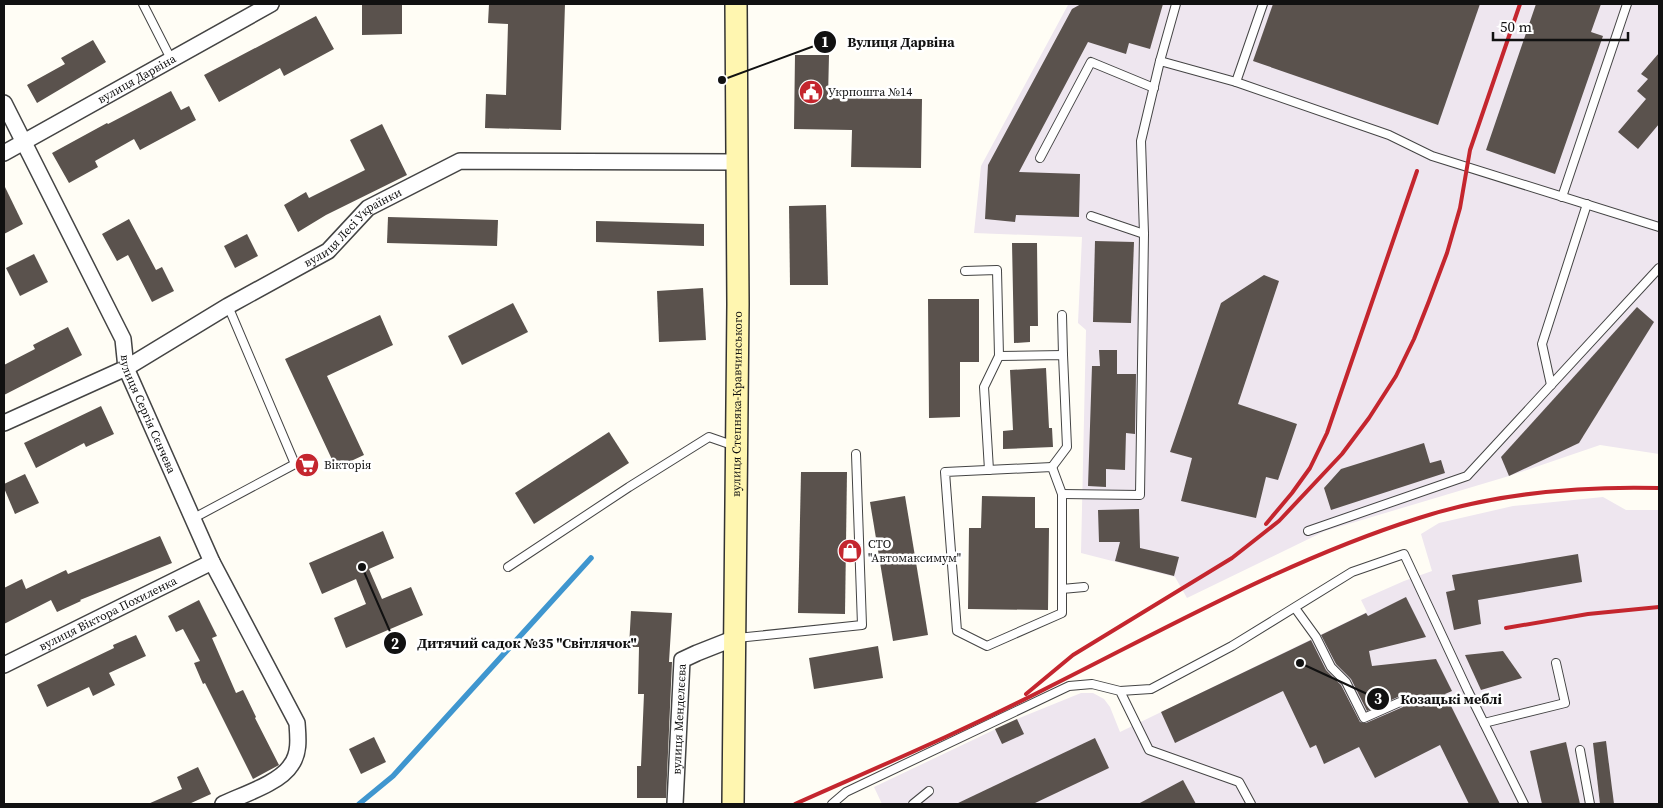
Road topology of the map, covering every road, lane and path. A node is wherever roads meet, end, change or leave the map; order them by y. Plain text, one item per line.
1 (143, 4) edge
2 (271, 4) edge
3 (736, 4) edge
4 (1176, 4) edge
5 (1262, 4) edge
6 (1627, 4) edge
7 (171, 59) junction
8 (1160, 61) junction
9 (1236, 82) junction
10 (1154, 88) junction
11 (4, 103) edge
12 (24, 142) junction
13 (4, 153) edge
14 (1040, 158) dead end
15 (736, 162) junction
16 (1562, 197) junction
17 (1587, 204) junction
18 (1091, 216) dead end
19 (1659, 227) edge
20 (1144, 234) junction
21 (1659, 268) edge
22 (965, 271) dead end
23 (228, 306) junction
24 (1062, 315) dead end
25 (1063, 355) junction
26 (999, 356) junction
27 (126, 368) junction
28 (1551, 385) junction
29 (4, 423) edge
30 (735, 446) junction
31 (856, 454) dead end
32 (1052, 467) junction
33 (989, 470) junction
34 (1062, 494) junction
35 (192, 519) junction
36 (1308, 531) dead end
37 (212, 562) junction
38 (508, 567) dead end
39 (1084, 587) dead end
40 (1062, 589) junction
41 (1294, 608) junction
42 (735, 638) junction
43 (1556, 663) dead end
44 (4, 665) edge
45 (1120, 691) junction
46 (1400, 702) dead end
47 (1484, 722) junction
48 (1580, 750) dead end
49 (929, 791) dead end
50 (223, 804) edge
51 (675, 804) edge
52 (733, 804) edge
53 (832, 804) edge
54 (914, 804) edge
55 (1251, 804) edge
56 (1524, 804) edge
57 (1590, 804) edge

1 - 7 lane
2 - 7 street, вулиця Дарвіна
3 - 15 main road, вулиця Степняка-Кравчинського
4 - 8 lane
5 - 9 lane
6 - 16 lane
7 - 12 street, вулиця Дарвіна
8 - 9 lane
8 - 10 lane
9 - 16 lane
10 - 14 lane
10 - 20 lane
11 - 12 street, вулиця Сергія Сєнчева
12 - 13 street, вулиця Дарвіна
12 - 27 street, вулиця Сергія Сєнчева
15 - 23 street, вулиця Лесі Українки
15 - 30 main road, вулиця Степняка-Кравчинського
16 - 17 lane
17 - 19 lane
17 - 28 lane
18 - 20 lane
20 - 34 lane
21 - 28 lane
22 - 26 lane
23 - 27 street, вулиця Лесі Українки
23 - 35 lane
24 - 25 lane
25 - 26 lane
25 - 32 lane
26 - 33 lane
27 - 29 street, вулиця Лесі Українки
27 - 35 street, вулиця Сергія Сєнчева
28 - 36 lane
30 - 38 lane
30 - 42 main road, вулиця Степняка-Кравчинського
31 - 42 lane
32 - 33 lane
32 - 34 lane
33 - 40 lane
34 - 40 lane
35 - 37 street, вулиця Сергія Сєнчева
37 - 44 street, вулиця Віктора Похиленка
37 - 50 street, вулиця Сергія Сєнчева
39 - 40 lane
41 - 45 lane
41 - 46 lane
41 - 47 lane
42 - 51 street, вулиця Менделєєва
42 - 52 main road, вулиця Степняка-Кравчинського
43 - 47 lane
45 - 53 lane
45 - 55 lane
47 - 56 lane
48 - 57 lane
49 - 54 lane

